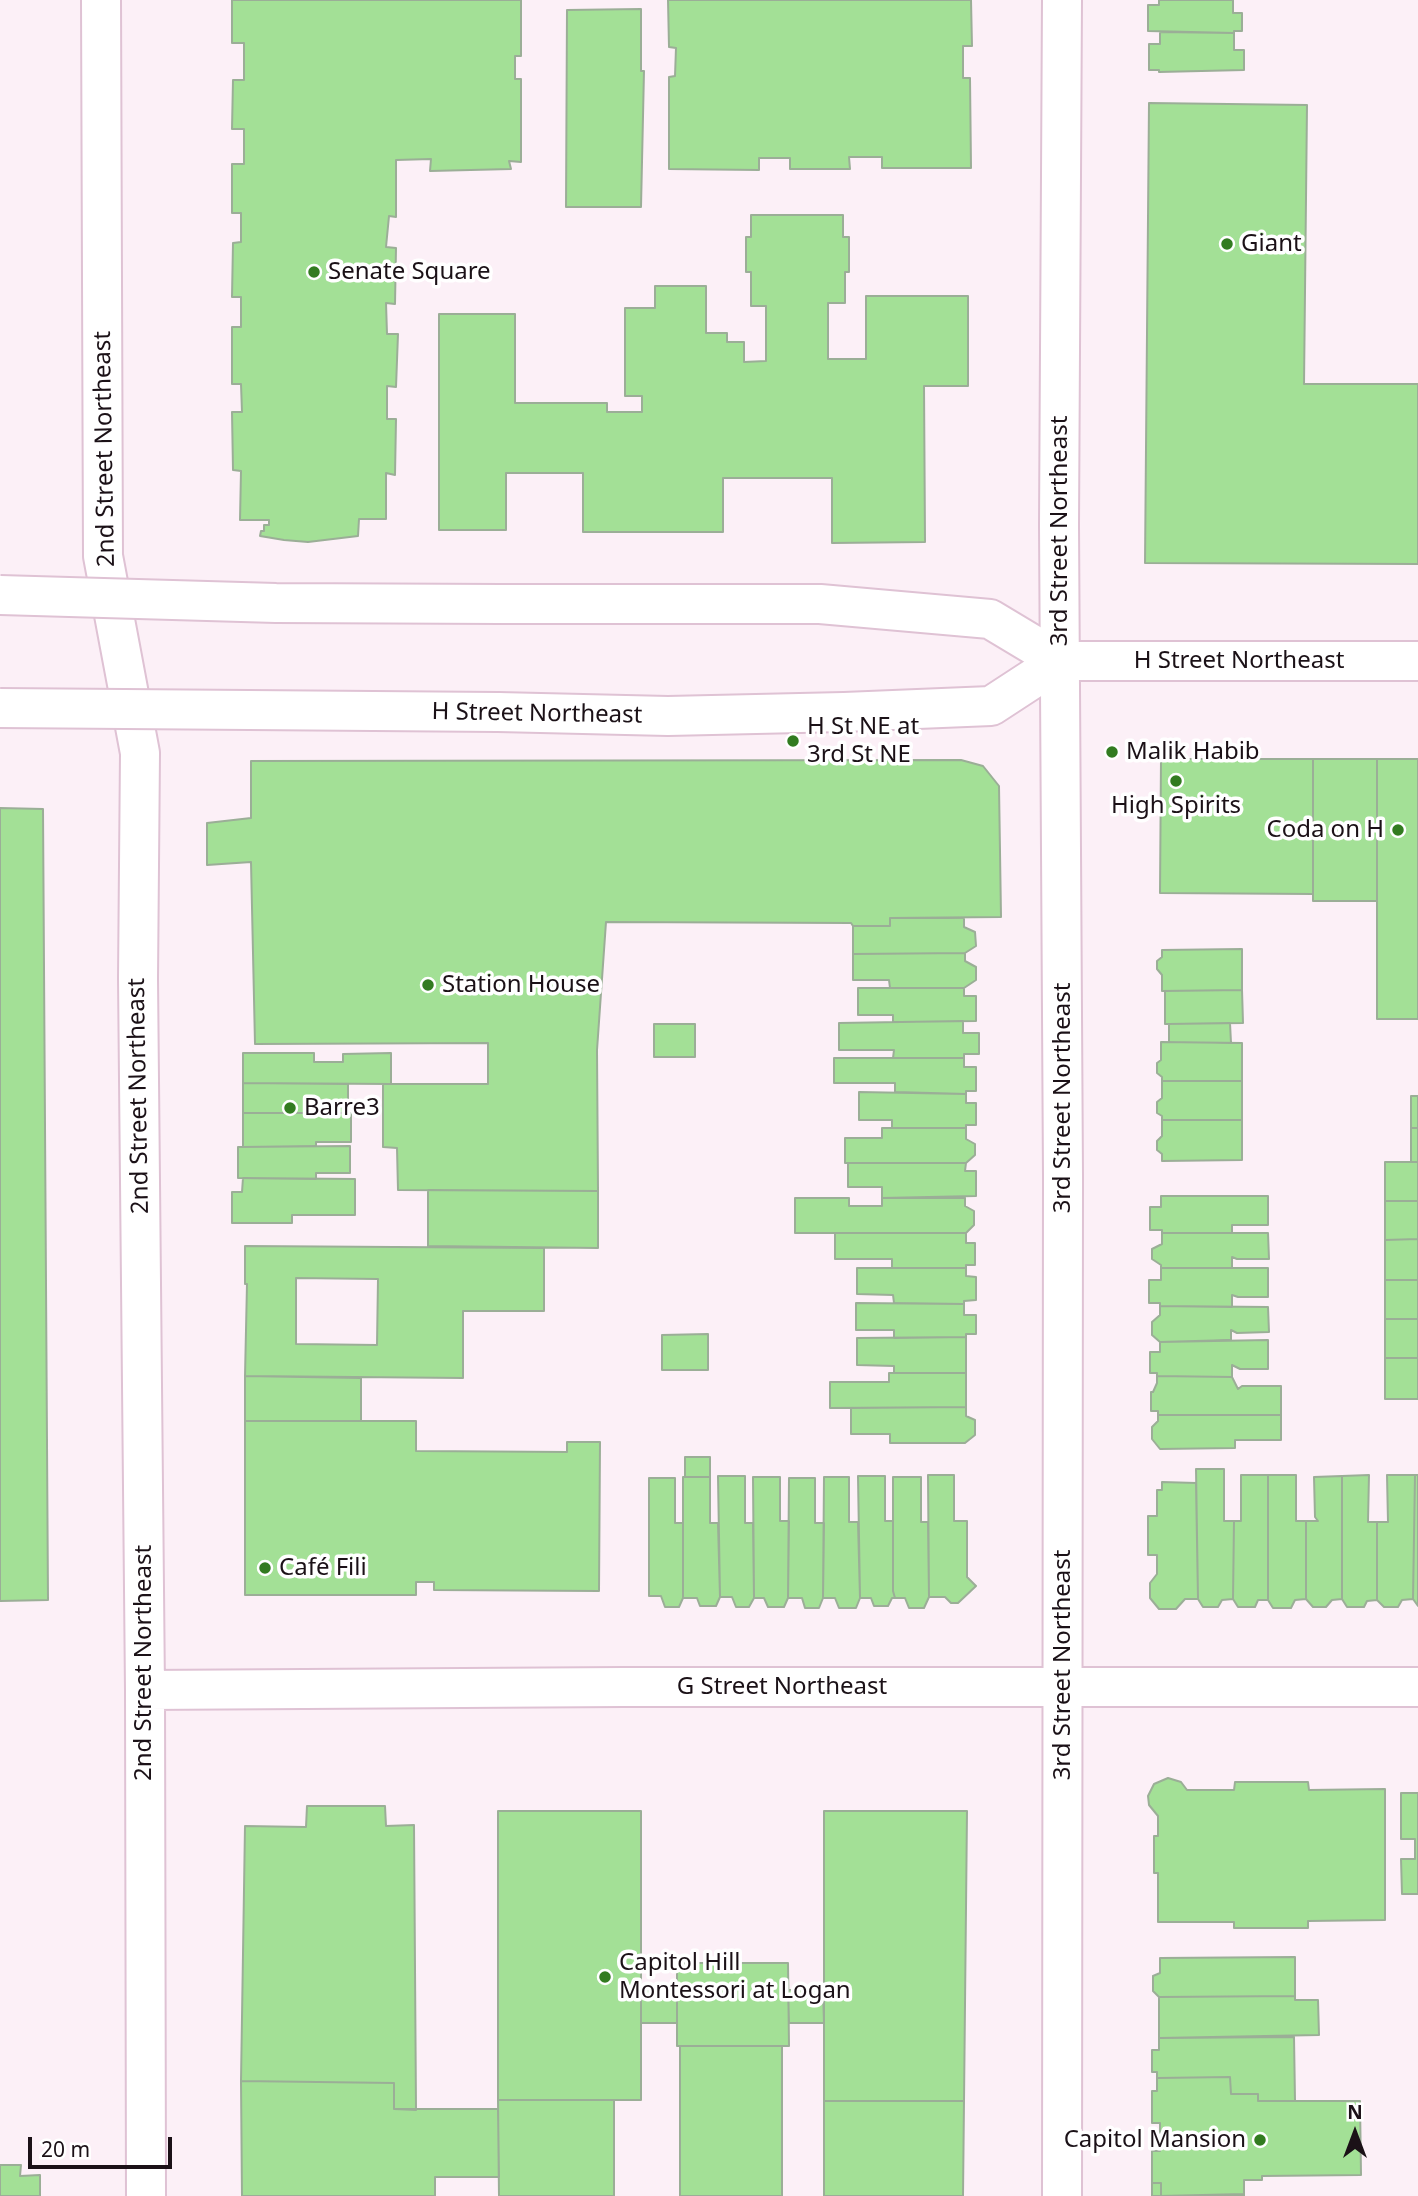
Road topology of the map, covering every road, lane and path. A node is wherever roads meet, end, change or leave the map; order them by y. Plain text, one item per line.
1 (102, 0) edge
2 (1062, 0) edge
3 (0, 595) edge
4 (1418, 661) edge
5 (1060, 662) junction
6 (0, 708) edge
7 (1063, 1686) junction
8 (1418, 1687) edge
9 (145, 1690) junction
10 (146, 2196) edge
11 (1062, 2196) edge

1 - 9 street, 2nd Street Northeast
2 - 5 street, 3rd Street Northeast
3 - 5 street, bridge
4 - 5 street, H Street Northeast
5 - 6 street, H Street Northeast, bridge
5 - 7 street, 3rd Street Northeast
7 - 8 street, G Street Northeast
7 - 9 street, G Street Northeast
7 - 11 street, 3rd Street Northeast
9 - 10 street, 2nd Street Northeast

